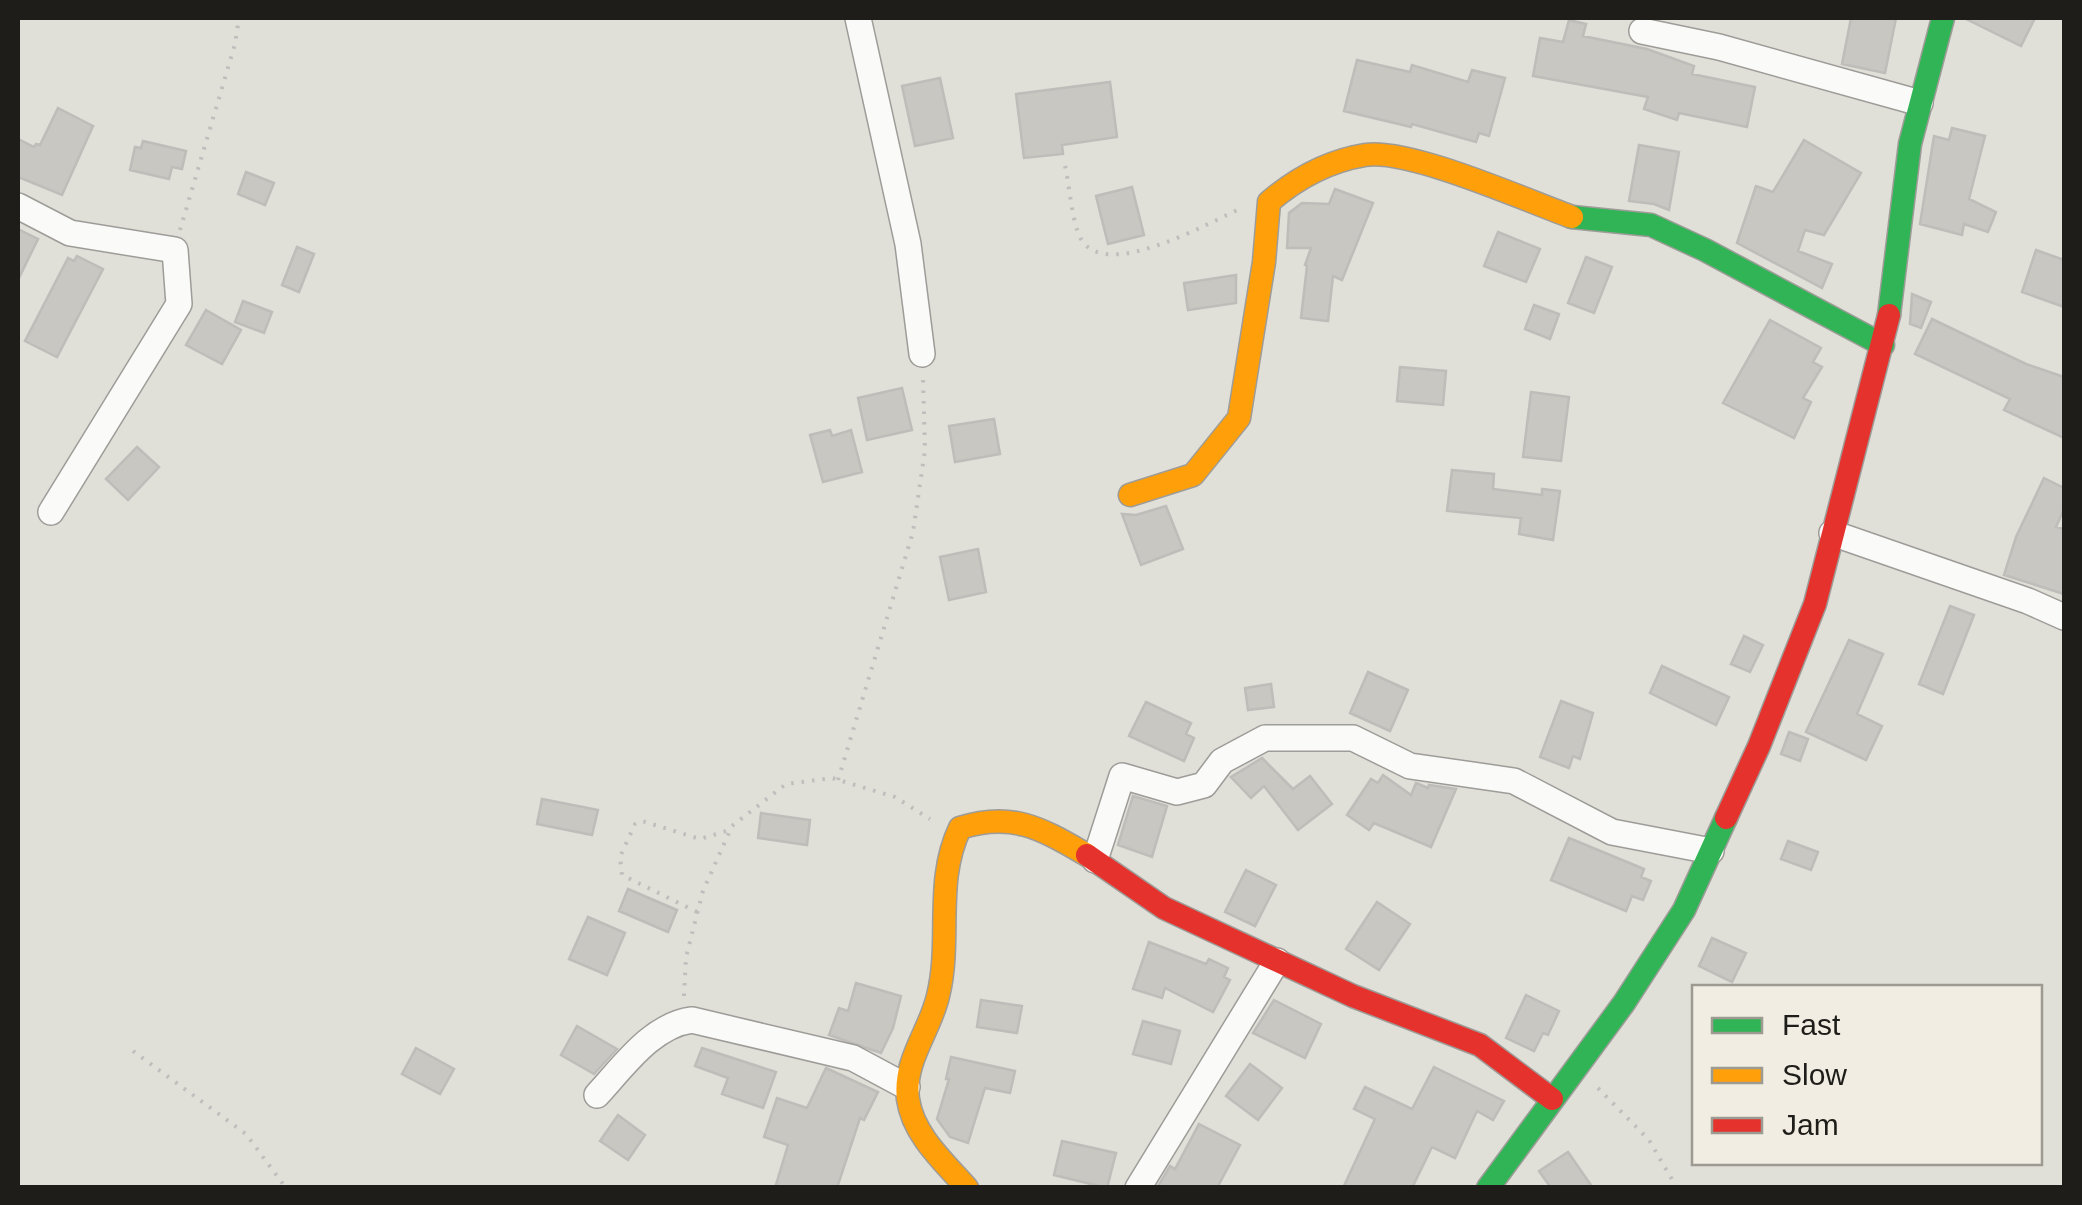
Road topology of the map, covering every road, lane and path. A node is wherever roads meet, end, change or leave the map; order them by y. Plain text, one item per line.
1 (239, 18) edge
2 (858, 18) edge
3 (1943, 18) edge
4 (1642, 31) dead end
5 (1920, 103) junction
6 (1065, 166) dead end
7 (18, 206) edge
8 (1247, 206) dead end
9 (174, 250) junction
10 (1882, 345) junction
11 (922, 354) joint
12 (1130, 495) dead end
13 (52, 512) dead end
14 (1832, 533) junction
15 (2064, 618) edge
16 (838, 780) junction
17 (730, 830) junction
18 (956, 835) junction
19 (1711, 850) junction
20 (1095, 860) junction
21 (698, 912) junction
22 (1277, 960) junction
23 (683, 1021) junction
24 (133, 1051) dead end
25 (1576, 1067) junction
26 (906, 1087) junction
27 (597, 1095) dead end
28 (1552, 1099) junction
29 (286, 1188) edge
30 (967, 1188) edge
31 (1138, 1188) edge
32 (1488, 1188) edge
33 (1677, 1188) edge

1 - 9 path
2 - 11 street
3 - 5 street
4 - 5 street
5 - 10 street
6 - 8 path
7 - 9 street
9 - 13 street
10 - 12 street
10 - 14 street
11 - 16 path
14 - 15 street
14 - 19 street
16 - 17 path
16 - 18 path
17 - 21 path
17 - 21 path
18 - 20 street
18 - 26 street
19 - 20 street
19 - 25 street
20 - 22 street
21 - 23 path
22 - 28 street
22 - 31 street
23 - 26 street
23 - 27 street
24 - 29 path
25 - 28 street
25 - 33 path
26 - 30 street
28 - 32 street

